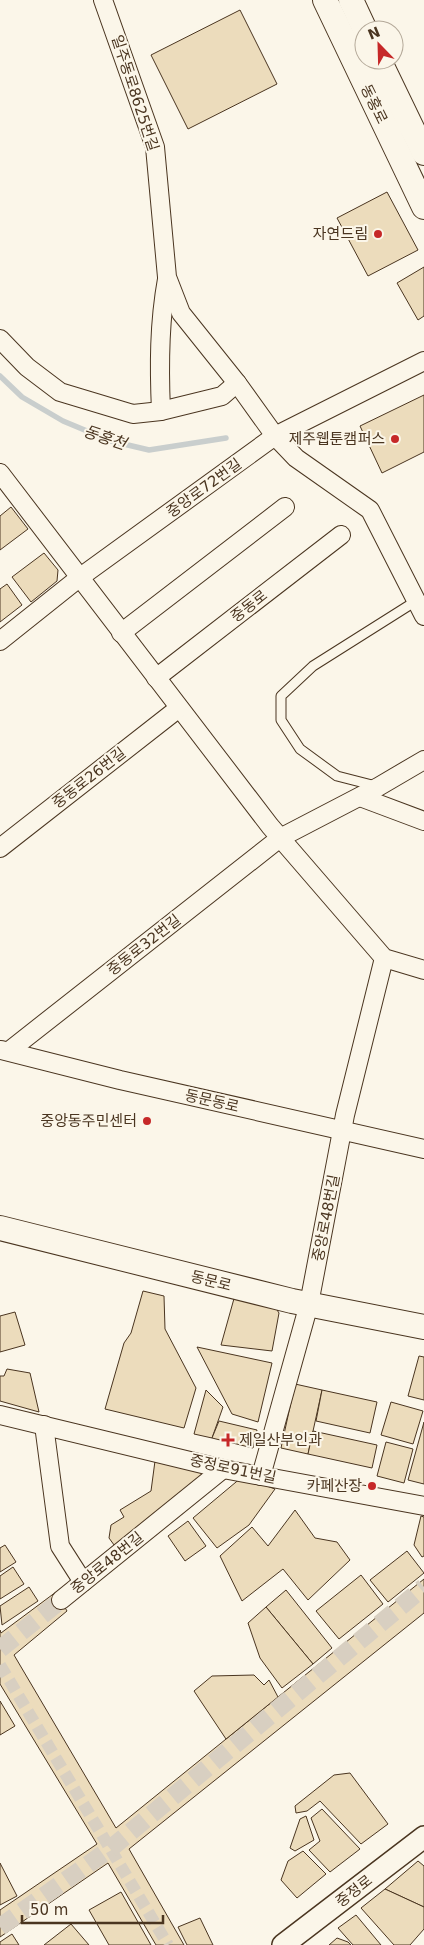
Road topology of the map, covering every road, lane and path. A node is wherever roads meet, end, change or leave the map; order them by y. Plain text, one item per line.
1 (103, 0) edge
2 (325, 0) edge
3 (351, 0) edge
4 (360, 20) edge
5 (385, 70) edge
6 (424, 152) edge
7 (424, 208) edge
8 (167, 276) junction
9 (0, 339) edge
10 (424, 361) edge
11 (237, 383) junction
12 (161, 410) junction
13 (275, 436) junction
14 (0, 473) edge
15 (285, 507) dead end
16 (341, 535) dead end
17 (79, 578) junction
18 (420, 609) edge
19 (122, 633) junction
20 (0, 641) edge
21 (156, 678) junction
22 (179, 708) junction
23 (424, 760) edge
24 (378, 787) junction
25 (360, 796) junction
26 (424, 821) edge
27 (280, 838) junction
28 (0, 848) edge
29 (384, 958) junction
30 (424, 970) edge
31 (4, 1050) edge
32 (342, 1131) junction
33 (424, 1149) edge
34 (0, 1228) edge
35 (309, 1304) junction
36 (424, 1327) edge
37 (0, 1415) edge
38 (44, 1425) junction
39 (223, 1469) junction
40 (260, 1476) junction
41 (424, 1506) edge
42 (83, 1582) junction
43 (61, 1600) tunnel mouth
44 (424, 1837) edge
45 (283, 1945) edge

1 - 8 street, 일주동로8625번길
2 - 7 main road, 동홍로
3 - 4 main road
5 - 6 main road, 동홍로
8 - 11 street, 일주동로8625번길
8 - 12 street, 일주동로8625번길
9 - 12 street
10 - 13 street, 중앙로72번길
11 - 12 street
11 - 13 street, 일주동로8625번길
13 - 17 street, 중앙로72번길
13 - 18 street, 일주동로8625번길
14 - 17 street
15 - 19 street
16 - 21 street, 중동로
17 - 19 street
17 - 20 street, 중앙로72번길
18 - 24 lane
19 - 21 street
21 - 22 street
22 - 27 street
22 - 28 street, 중동로26번길
23 - 24 street
24 - 25 street
25 - 26 street
25 - 27 street
27 - 29 street
27 - 31 street, 중동로32번길
29 - 30 street
29 - 32 street, 중앙로48번길
31 - 32 street, 동문동로
32 - 33 street, 동문동로
32 - 35 street, 중앙로48번길
34 - 35 main road, 동문로
35 - 36 main road, 동문로
35 - 40 street, 중앙로48번길
37 - 38 street, 중정로91번길
38 - 39 street, 중정로91번길
38 - 42 street
39 - 40 street, 중정로91번길
39 - 42 street, 중앙로48번길
40 - 41 street, 중정로91번길
42 - 43 street, 중앙로48번길
44 - 45 street, 중정로

